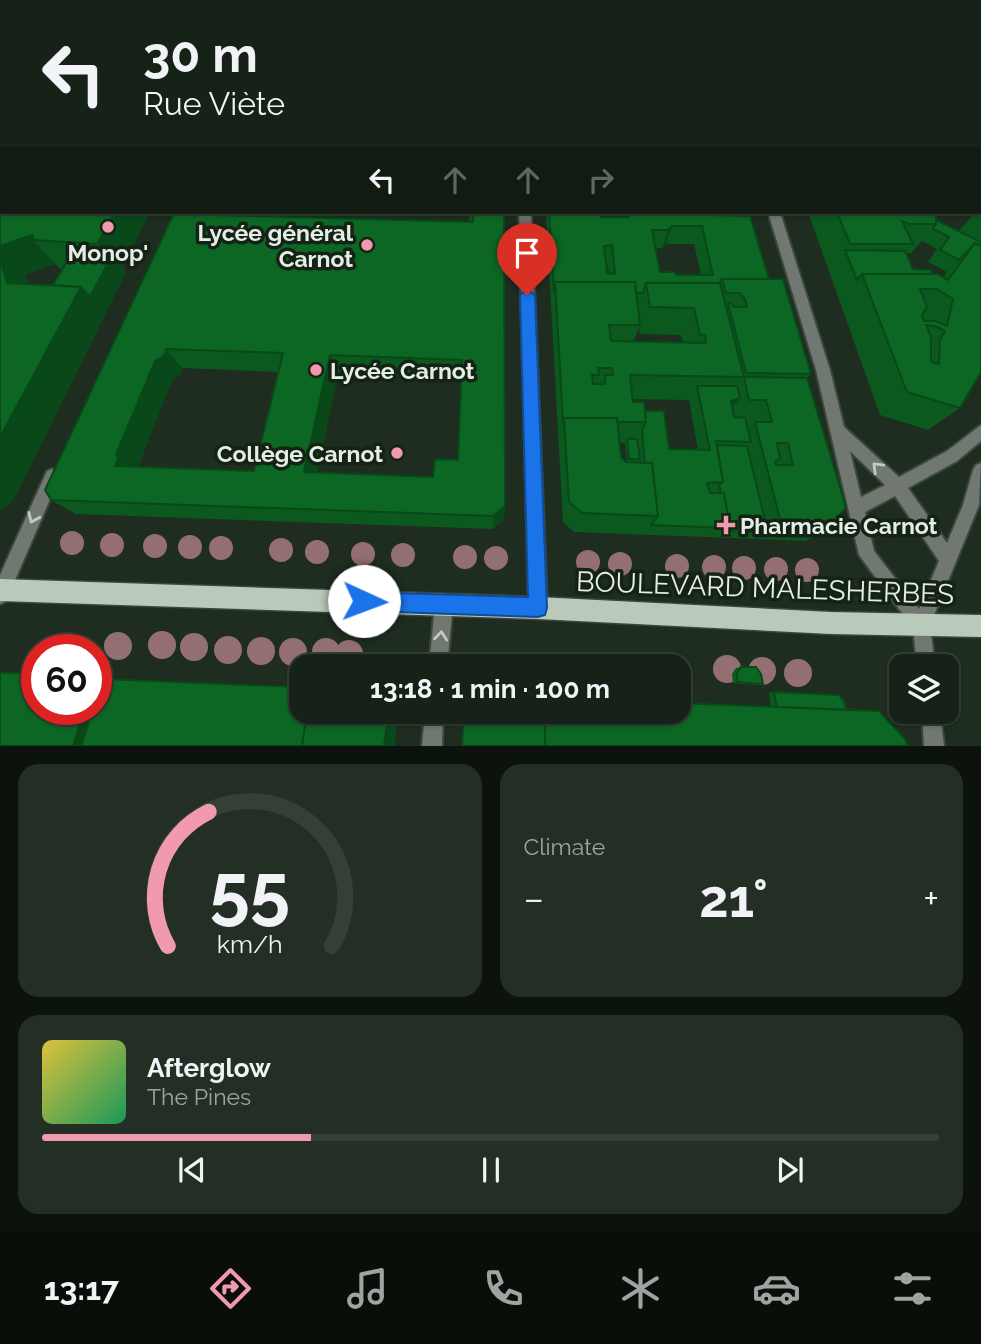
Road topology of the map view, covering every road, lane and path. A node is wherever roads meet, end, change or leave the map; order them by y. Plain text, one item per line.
1 (525, 214) edge
2 (775, 214) edge
3 (839, 431) junction
4 (981, 432) edge
5 (60, 460) edge
6 (981, 470) edge
7 (897, 486) junction
8 (857, 508) junction
9 (948, 559) junction
10 (1, 592) edge
11 (444, 604) junction
12 (538, 608) junction
13 (921, 625) junction
14 (981, 626) edge
15 (439, 654) edge
16 (924, 654) edge
17 (433, 724) edge
18 (932, 724) edge
19 (432, 746) edge
20 (934, 746) edge

1 - 12 street
2 - 3 street
7 -> 3 street
3 - 8 street
4 - 7 street
5 -> 10 street
6 - 9 street
7 - 8 street
7 - 9 street
8 - 13 street
9 - 13 street
10 - 11 main road, BOULEVARD MALESHERBES
11 - 12 main road, BOULEVARD MALESHERBES
15 -> 11 street
12 - 13 main road, BOULEVARD MALESHERBES
13 - 14 main road, BOULEVARD MALESHERBES
13 - 16 street
17 - 19 street
18 - 20 street

